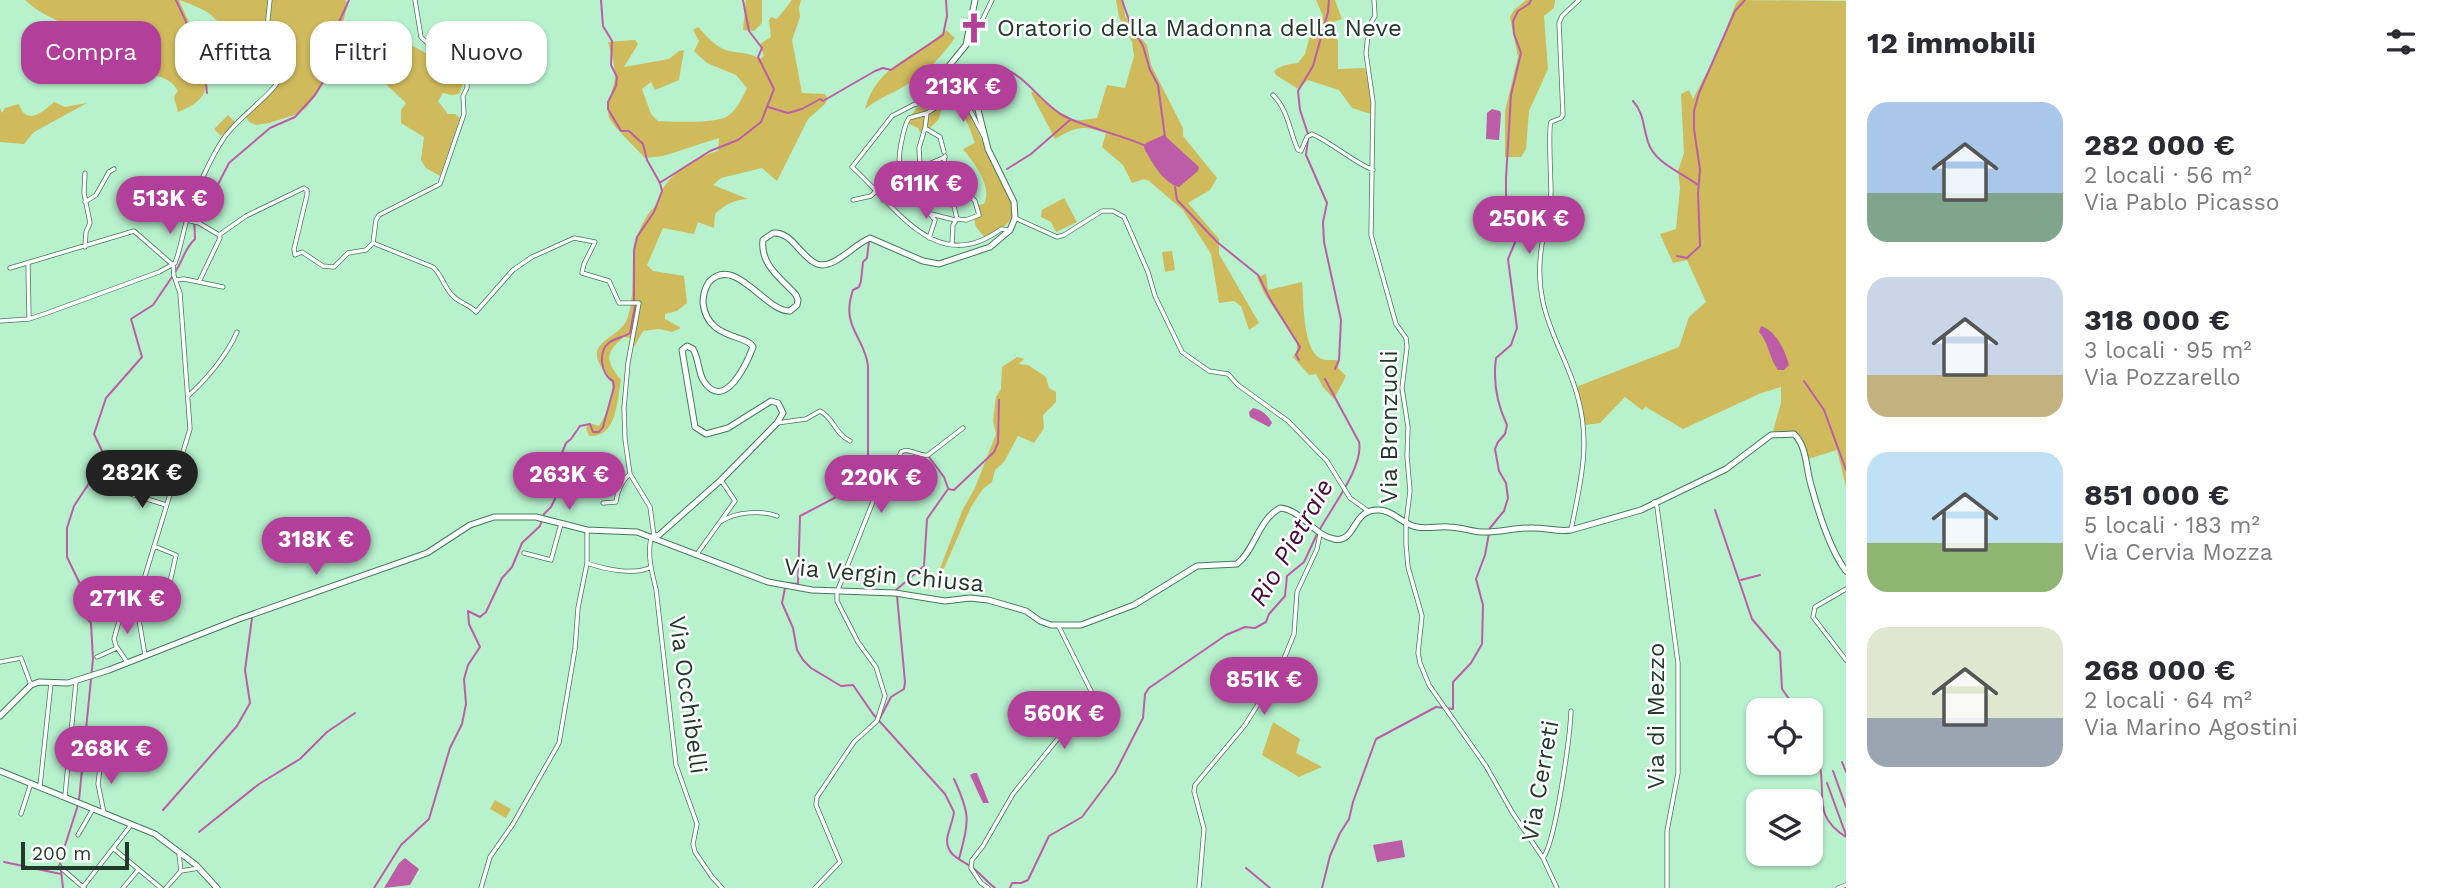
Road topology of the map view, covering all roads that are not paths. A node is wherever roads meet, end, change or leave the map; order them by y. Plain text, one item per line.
1 (270, 0) edge
2 (415, 0) edge
3 (975, 0) edge
4 (992, 0) edge
5 (1374, 0) edge
6 (1579, 0) edge
7 (967, 42) junction
8 (1273, 95) dead end
9 (950, 99) junction
10 (927, 113) junction
11 (925, 128) junction
12 (984, 137) junction
13 (945, 155) junction
14 (921, 167) junction
15 (114, 169) dead end
16 (1373, 170) junction
17 (85, 173) dead end
18 (902, 179) junction
19 (905, 185) junction
20 (949, 186) junction
21 (875, 190) junction
22 (911, 192) junction
23 (853, 200) dead end
24 (883, 200) junction
25 (85, 202) junction
26 (922, 206) junction
27 (929, 214) junction
28 (1015, 218) junction
29 (956, 219) junction
30 (187, 220) junction
31 (1010, 230) junction
32 (219, 235) junction
33 (929, 238) junction
34 (373, 243) junction
35 (952, 244) junction
36 (85, 247) junction
37 (28, 264) junction
38 (173, 265) junction
39 (10, 268) dead end
40 (174, 276) junction
41 (199, 282) junction
42 (223, 287) dead end
43 (29, 318) junction
44 (0, 321) edge
45 (237, 332) dead end
46 (188, 396) junction
47 (777, 423) junction
48 (963, 428) dead end
49 (850, 441) dead end
50 (630, 474) junction
51 (722, 480) junction
52 (125, 492) dead end
53 (1654, 502) junction
54 (603, 503) dead end
55 (167, 505) junction
56 (1368, 511) junction
57 (777, 516) dead end
58 (720, 523) junction
59 (1406, 523) junction
60 (561, 524) junction
61 (587, 530) junction
62 (1571, 530) junction
63 (1320, 534) junction
64 (653, 537) junction
65 (154, 546) junction
66 (524, 553) dead end
67 (697, 554) junction
68 (587, 563) junction
69 (651, 567) junction
70 (1846, 571) edge
71 (141, 589) junction
72 (149, 589) junction
73 (1846, 589) edge
74 (836, 592) junction
75 (146, 602) junction
76 (157, 602) dead end
77 (139, 604) junction
78 (1058, 625) junction
79 (117, 648) junction
80 (0, 654) edge
81 (145, 654) junction
82 (97, 657) dead end
83 (1846, 660) edge
84 (1, 661) edge
85 (127, 662) junction
86 (76, 681) junction
87 (51, 683) junction
88 (30, 685) junction
89 (1571, 711) dead end
90 (0, 716) edge
91 (101, 759) dead end
92 (0, 771) edge
93 (31, 783) junction
94 (40, 786) junction
95 (65, 796) junction
96 (93, 809) junction
97 (104, 813) junction
98 (21, 814) dead end
99 (132, 824) junction
100 (78, 835) dead end
101 (114, 849) junction
102 (178, 850) junction
103 (1543, 858) junction
104 (190, 860) junction
105 (182, 865) junction
106 (60, 867) dead end
107 (199, 869) junction
108 (138, 870) junction
109 (189, 870) junction
110 (181, 871) junction
111 (1846, 885) edge
112 (83, 887) edge
113 (123, 888) edge
114 (163, 888) edge
115 (217, 888) edge
116 (481, 888) edge
117 (722, 888) edge
118 (815, 888) edge
119 (988, 888) edge
120 (1199, 888) edge
121 (1557, 888) edge
122 (1667, 888) edge
123 (1838, 888) edge

1 - 30 street
2 - 34 street
3 - 7 street
4 - 7 street
5 - 16 street, Via Bronzuoli
6 - 62 street
7 - 12 street
8 - 16 street
9 - 10 street
9 - 12 street
9 - 21 street
10 - 11 street
10 - 18 street
11 - 13 street
11 - 14 street
12 - 28 street
13 - 14 street
13 - 20 street
14 - 18 street
14 - 22 street
15 - 25 street
16 - 59 street, Via Bronzuoli
17 - 25 street
18 - 19 street
18 - 21 street
19 - 22 street
19 - 24 street
20 - 26 street
20 - 29 street
20 - 29 street
21 - 23 street
21 - 24 street
22 - 26 street
24 - 33 street
25 - 36 street
26 - 27 street
27 - 29 street
27 - 33 street
28 - 31 street
28 - 56 street
29 - 35 street
30 - 32 street
30 - 38 street
31 - 35 street
31 - 47 street
32 - 34 street
32 - 41 street
33 - 35 street
34 - 50 street
36 - 37 street
36 - 38 street
37 - 39 street
37 - 43 street
38 - 40 street
38 - 43 street
40 - 41 street
40 - 46 street
41 - 42 street
43 - 44 street
45 - 46 street
46 - 55 street
47 - 49 street
47 - 51 street
48 - 74 street
50 - 54 street
50 - 64 street, Via Occhibelli
51 - 58 street
51 - 64 street
52 - 55 street
53 - 62 street
53 - 70 street
53 - 122 street, Via di Mezzo
55 - 65 street
56 - 59 street
56 - 63 street
57 - 58 street
58 - 67 street
59 - 62 street
59 - 103 street, Via Bronzuoli
60 - 61 street, Via Vergin Chiusa
60 - 66 street
60 - 81 street, Via Vergin Chiusa
61 - 64 street, Via Vergin Chiusa
61 - 68 street
63 - 78 street, Via Vergin Chiusa
63 - 120 street
64 - 67 street, Via Vergin Chiusa
64 - 69 street, Via Occhibelli
65 - 71 street
65 - 72 street
67 - 74 street, Via Vergin Chiusa
68 - 69 street
68 - 116 street
69 - 117 street, Via Occhibelli
71 - 72 street
71 - 77 street
72 - 75 street
73 - 83 street
74 - 78 street, Via Vergin Chiusa
74 - 118 street
75 - 76 street
75 - 77 street
77 - 79 street
77 - 81 street
78 - 119 street
79 - 82 street
79 - 85 street
80 - 84 street
81 - 85 street, Via Vergin Chiusa
84 - 88 street
85 - 86 street, Via Vergin Chiusa
86 - 87 street, Via Vergin Chiusa
86 - 95 street
87 - 88 street, Via Vergin Chiusa
87 - 94 street
88 - 90 street
89 - 103 street, Via Cerreti
91 - 97 street
92 - 93 street
93 - 94 street
93 - 98 street
94 - 95 street
95 - 96 street
96 - 97 street
96 - 100 street
97 - 99 street
99 - 101 street
99 - 102 street
101 - 108 street
101 - 112 street
102 - 104 street
102 - 105 street
103 - 121 street, Via Bronzuoli
104 - 105 street
104 - 107 street
104 - 109 street
105 - 110 street
106 - 112 street
107 - 109 street
107 - 115 street
108 - 113 street
108 - 114 street
109 - 110 street
110 - 114 street
111 - 123 street

